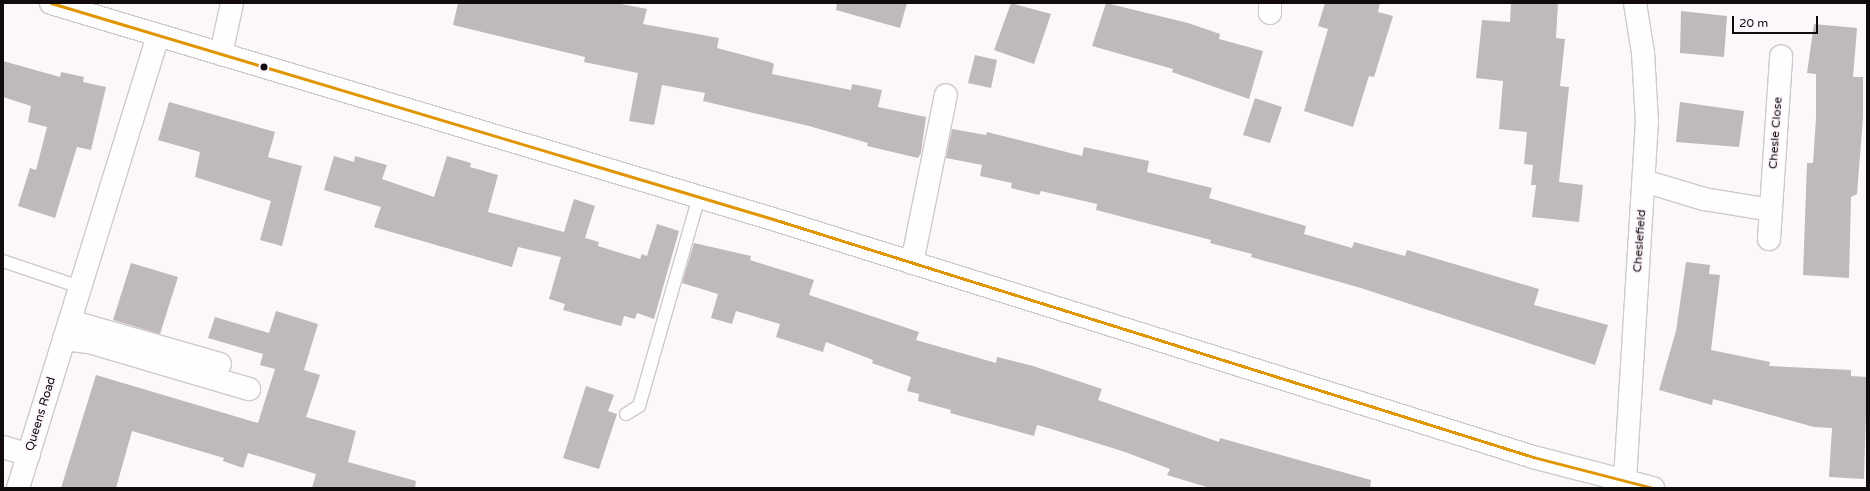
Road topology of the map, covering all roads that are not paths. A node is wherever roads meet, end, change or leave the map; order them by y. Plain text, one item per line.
1 (51, 3) edge
2 (232, 3) edge
3 (1635, 3) edge
4 (158, 35) junction
5 (220, 54) junction
6 (1781, 56) dead end
7 (946, 95) dead end
8 (1644, 182) junction
9 (699, 197) junction
10 (1771, 210) junction
11 (1769, 239) dead end
12 (3, 261) edge
13 (912, 263) junction
14 (80, 287) junction
15 (67, 330) junction
16 (220, 364) dead end
17 (249, 389) dead end
18 (626, 414) dead end
19 (3, 448) edge
20 (29, 455) junction
21 (1625, 480) junction
22 (18, 488) edge
23 (1653, 488) edge

1 - 4 street
2 - 5 street
3 - 8 street, Cheslefield
4 - 5 street
4 - 14 street, Queens Road
5 - 9 street
6 - 10 street, Chesle Close
7 - 13 street
8 - 10 street
8 - 21 street, Cheslefield
9 - 13 street
9 - 18 lane
10 - 11 street, Chesle Close
12 - 14 lane
13 - 21 street
14 - 15 street, Queens Road
15 - 16 street
15 - 17 street
15 - 20 street, Queens Road
19 - 20 street
20 - 22 street, Queens Road
21 - 23 street

